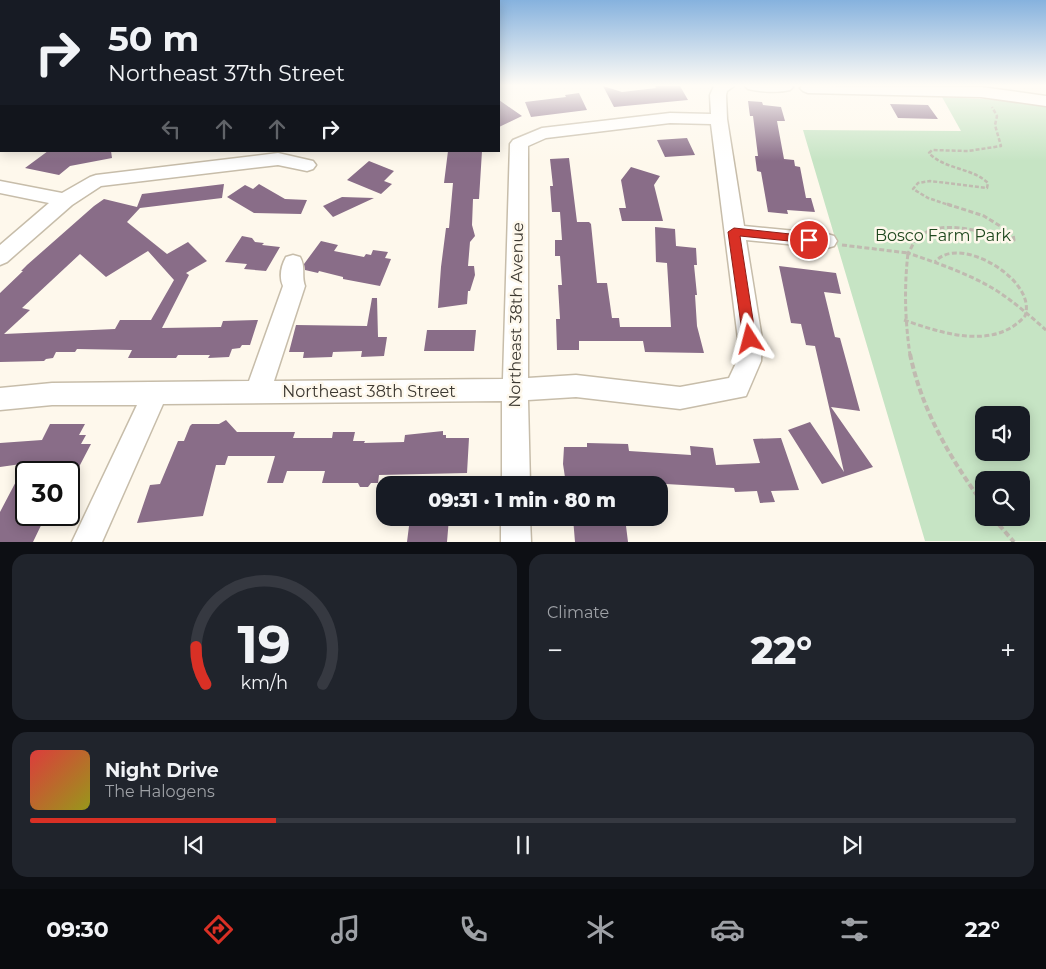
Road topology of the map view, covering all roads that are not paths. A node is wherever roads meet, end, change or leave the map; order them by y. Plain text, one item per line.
1 (719, 111) edge
2 (719, 120) junction
3 (307, 165) dead end
4 (2, 187) dead end
5 (65, 200) junction
6 (734, 232) junction
7 (828, 241) road end
8 (0, 257) edge
9 (292, 263) dead end
10 (515, 390) junction
11 (258, 392) junction
12 (155, 393) junction
13 (0, 399) edge
14 (516, 476) edge
15 (516, 526) edge
16 (87, 542) edge
17 (516, 542) edge

1 - 2 street
2 - 6 street
2 - 10 street, Northeast 38th Avenue
3 - 5 street
4 - 5 street
5 - 8 street
6 - 7 street
6 - 10 street, Northeast 38th Street
9 - 11 street
10 - 11 street, Northeast 38th Street
10 - 14 street, Northeast 38th Avenue
11 - 12 street, Northeast 38th Street
12 - 13 street, Northeast 38th Street
12 - 16 street
15 - 17 street

